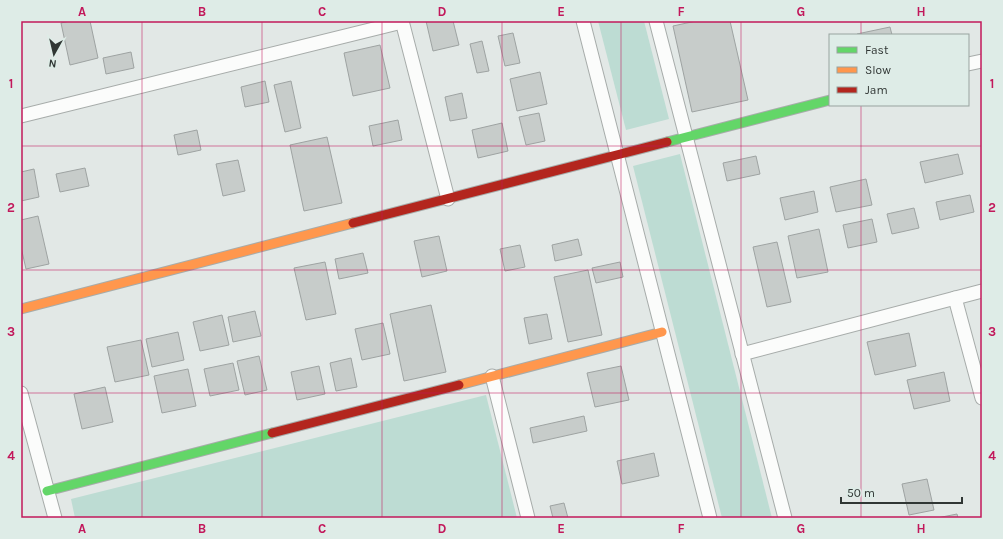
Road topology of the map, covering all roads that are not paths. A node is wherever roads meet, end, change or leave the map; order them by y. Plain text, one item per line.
1 (402, 21) edge
2 (583, 21) edge
3 (656, 21) edge
4 (982, 61) edge
5 (969, 64) edge
6 (829, 100) edge
7 (21, 116) edge
8 (686, 137) junction
9 (617, 155) junction
10 (448, 199) junction
11 (982, 291) edge
12 (956, 298) junction
13 (21, 309) edge
14 (662, 332) junction
15 (742, 354) junction
16 (492, 376) junction
17 (21, 393) edge
18 (982, 398) edge
19 (47, 491) junction
20 (55, 518) edge
21 (528, 518) edge
22 (710, 518) edge
23 (785, 518) edge

1 - 7 street
1 - 10 street
2 - 9 street
3 - 8 street
4 - 5 street
6 - 8 street
8 - 9 street
8 - 15 street
9 - 10 street
9 - 14 street
10 - 13 street
11 - 12 street
12 - 15 street
12 - 18 street
14 - 16 street
14 - 22 street
15 - 23 street
16 - 19 street
16 - 21 street
17 - 19 street
19 - 20 street

